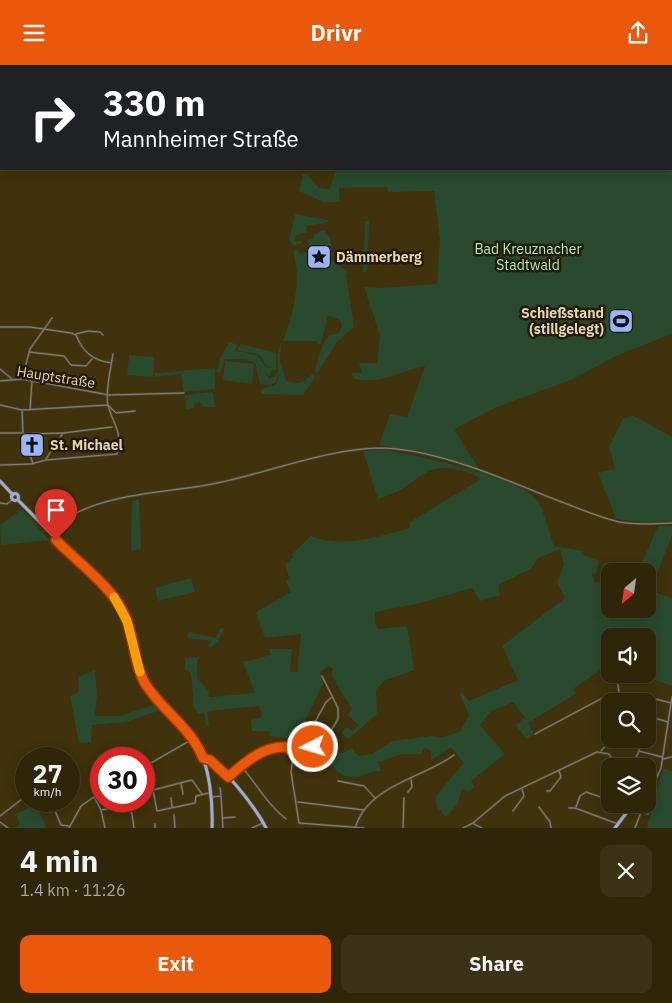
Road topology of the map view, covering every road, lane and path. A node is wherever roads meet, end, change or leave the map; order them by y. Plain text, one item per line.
1 (52, 318) dead end
2 (0, 327) edge
3 (45, 329) junction
4 (76, 335) junction
5 (102, 335) dead end
6 (29, 352) junction
7 (112, 354) dead end
8 (92, 358) junction
9 (112, 363) junction
10 (0, 369) edge
11 (17, 370) dead end
12 (22, 378) junction
13 (12, 380) junction
14 (0, 381) edge
15 (32, 381) junction
16 (184, 393) dead end
17 (108, 395) junction
18 (0, 405) edge
19 (108, 405) junction
20 (22, 410) junction
21 (30, 410) junction
22 (135, 411) dead end
23 (112, 427) dead end
24 (0, 433) edge
25 (63, 433) junction
26 (23, 434) junction
27 (46, 460) junction
28 (33, 464) junction
29 (0, 465) edge
30 (0, 481) edge
31 (13, 495) junction
32 (13, 499) junction
33 (18, 499) junction
34 (0, 503) edge
35 (672, 523) edge
36 (48, 532) junction
37 (322, 675) dead end
38 (332, 697) junction
39 (672, 697) edge
40 (601, 698) edge
41 (656, 699) edge
42 (671, 703) edge
43 (671, 716) edge
44 (656, 718) edge
45 (668, 722) junction
46 (535, 734) dead end
47 (192, 739) junction
48 (316, 746) junction
49 (604, 748) edge
50 (640, 748) edge
51 (291, 751) junction
52 (601, 751) junction
53 (639, 751) junction
54 (454, 755) dead end
55 (672, 757) edge
56 (203, 758) junction
57 (613, 758) edge
58 (636, 758) edge
59 (663, 758) junction
60 (210, 760) junction
61 (155, 761) edge
62 (204, 762) junction
63 (242, 766) junction
64 (559, 770) junction
65 (658, 775) edge
66 (228, 777) junction
67 (411, 779) junction
68 (338, 781) dead end
69 (181, 783) junction
70 (220, 787) dead end
71 (522, 788) junction
72 (547, 791) dead end
73 (408, 792) dead end
74 (183, 794) dead end
75 (202, 794) junction
76 (210, 795) junction
77 (221, 796) junction
78 (404, 797) dead end
79 (601, 797) edge
80 (171, 798) dead end
81 (375, 798) junction
82 (90, 800) edge
83 (297, 801) junction
84 (15, 804) edge
85 (172, 807) junction
86 (539, 807) dead end
87 (569, 808) dead end
88 (575, 808) junction
89 (364, 810) junction
90 (513, 811) dead end
91 (56, 812) edge
92 (101, 812) edge
93 (131, 812) edge
94 (626, 813) edge
95 (640, 813) edge
96 (174, 815) dead end
97 (0, 816) edge
98 (235, 817) dead end
99 (222, 818) junction
100 (286, 819) dead end
101 (0, 822) edge
102 (155, 823) dead end
103 (263, 823) junction
104 (473, 823) junction
105 (328, 824) junction
106 (617, 826) edge
107 (69, 827) edge
108 (355, 827) edge
109 (8, 828) edge
110 (105, 828) edge
111 (134, 828) edge
112 (155, 828) edge
113 (175, 828) edge
114 (212, 828) edge
115 (223, 828) edge
116 (252, 828) edge
117 (266, 828) edge
118 (328, 828) edge
119 (364, 828) edge
120 (403, 828) edge
121 (464, 828) edge
122 (482, 828) edge
123 (551, 828) edge
124 (635, 828) edge

1 - 3 street
2 - 3 street
3 - 4 street
3 - 6 street
4 - 5 street
4 - 8 street
6 - 8 street
6 - 12 street
7 - 9 street
8 - 9 street
9 - 17 street
10 - 13 street
11 - 12 street
12 - 13 street, Hauptstraße
12 - 15 street, Hauptstraße
13 - 14 street, Hauptstraße
15 - 17 street, Hauptstraße
15 - 21 street
16 - 17 street, Hauptstraße
17 - 19 street
18 - 20 street
19 - 21 street
19 - 22 street
19 - 27 street
20 - 21 street
20 - 26 street
23 - 25 street
24 - 26 street
25 - 26 street
25 - 27 street
26 - 28 street
27 - 28 street
28 - 29 street
30 - 31 main road
31 - 32 main road
31 - 33 main road
32 - 33 main road
32 - 34 street
33 - 36 main road
35 - 36 street
36 - 47 main road
37 - 38 street
38 - 48 street
38 - 48 street
39 - 42 street
40 - 46 street
41 - 42 street
42 - 43 street
43 - 45 street
44 - 45 street
45 - 59 street
47 - 56 main road
47 - 61 street
48 - 51 street
49 - 52 street
50 - 53 street
51 - 63 street
51 - 83 street
52 - 57 street
52 - 64 street
53 - 58 street
53 - 59 street
54 - 67 street
55 - 59 street
56 - 60 main road
56 - 62 main road
59 - 65 street
60 - 62 main road
60 - 66 main road
62 - 76 main road
63 - 66 street
63 - 100 street
64 - 71 street
64 - 72 street
66 - 103 main road
67 - 73 street
67 - 81 street
68 - 81 street
69 - 74 street
69 - 75 street
69 - 85 street
70 - 77 street
71 - 90 street
71 - 104 street
75 - 76 street
75 - 85 street
76 - 77 street
76 - 114 main road
77 - 99 street
78 - 120 street
79 - 88 street
80 - 85 street
81 - 89 street
82 - 107 street
83 - 89 street
83 - 105 street
84 - 97 street
86 - 123 street
87 - 88 street
88 - 106 street
89 - 108 street
91 - 107 street
92 - 110 street
93 - 111 street
94 - 106 main road
95 - 124 street
96 - 113 street
98 - 99 street
99 - 115 street
101 - 109 street
102 - 112 street
103 - 116 street
103 - 117 main road
104 - 121 street
104 - 122 street
105 - 108 street
105 - 118 street
108 - 119 street

